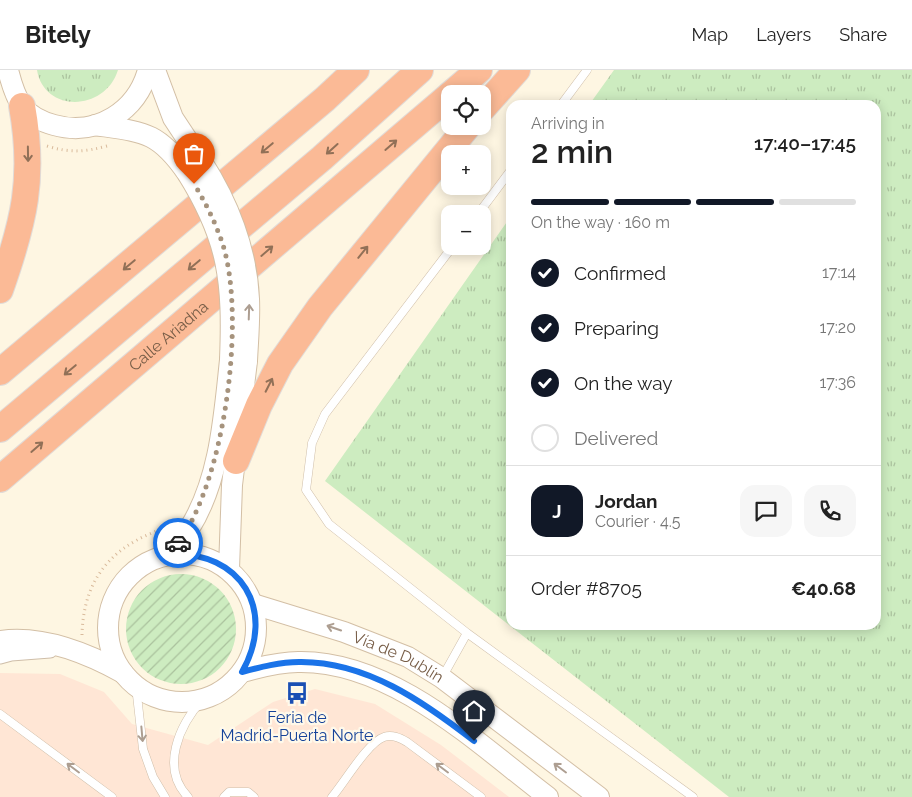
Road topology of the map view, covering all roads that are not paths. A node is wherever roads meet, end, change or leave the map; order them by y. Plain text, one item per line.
1 (8, 70) edge
2 (148, 70) edge
3 (155, 70) edge
4 (356, 70) edge
5 (420, 70) edge
6 (479, 70) edge
7 (517, 70) edge
8 (587, 70) edge
9 (461, 85) edge
10 (491, 99) edge
11 (565, 100) edge
12 (441, 102) edge
13 (22, 106) junction
14 (95, 125) junction
15 (461, 135) edge
16 (195, 167) junction
17 (506, 177) edge
18 (485, 205) edge
19 (446, 255) edge
20 (0, 290) edge
21 (238, 360) junction
22 (0, 372) edge
23 (0, 429) edge
24 (236, 461) junction
25 (0, 479) edge
26 (170, 554) junction
27 (229, 569) junction
28 (253, 604) junction
29 (467, 632) junction
30 (0, 641) edge
31 (65, 649) junction
32 (0, 656) edge
33 (242, 672) junction
34 (442, 678) junction
35 (129, 680) junction
36 (203, 699) junction
37 (0, 714) edge
38 (112, 797) edge
39 (165, 797) edge
40 (188, 797) edge
41 (224, 797) edge
42 (254, 797) edge
43 (332, 797) edge
44 (481, 797) edge
45 (548, 797) edge
46 (599, 797) edge
47 (693, 797) edge

1 - 13 street
2 - 14 street
3 - 16 street
4 -> 22 highway
5 -> 23 highway
6 - 9 highway, Calle Ariadna
7 - 10 highway
8 - 11 lane
25 -> 12 highway, Calle Ariadna
13 - 14 street
13 -> 20 highway
14 - 16 street
24 -> 15 highway
16 - 21 street, bridge
17 - 18 lane
19 - 29 lane
21 - 24 street
21 - 26 street
24 - 27 street
26 - 27 street
26 - 35 street
27 - 28 street
28 - 33 street
34 -> 28 street, Vía de Dublín
29 - 34 lane
29 - 47 lane
30 - 31 street
31 - 32 street
31 - 35 street
33 - 36 street
33 - 45 street, Vía de Dublín
46 -> 34 street, Vía de Dublín
35 - 36 street
35 -> 39 lane
36 - 40 lane
38 -> 37 lane
41 - 42 lane
44 -> 43 lane

